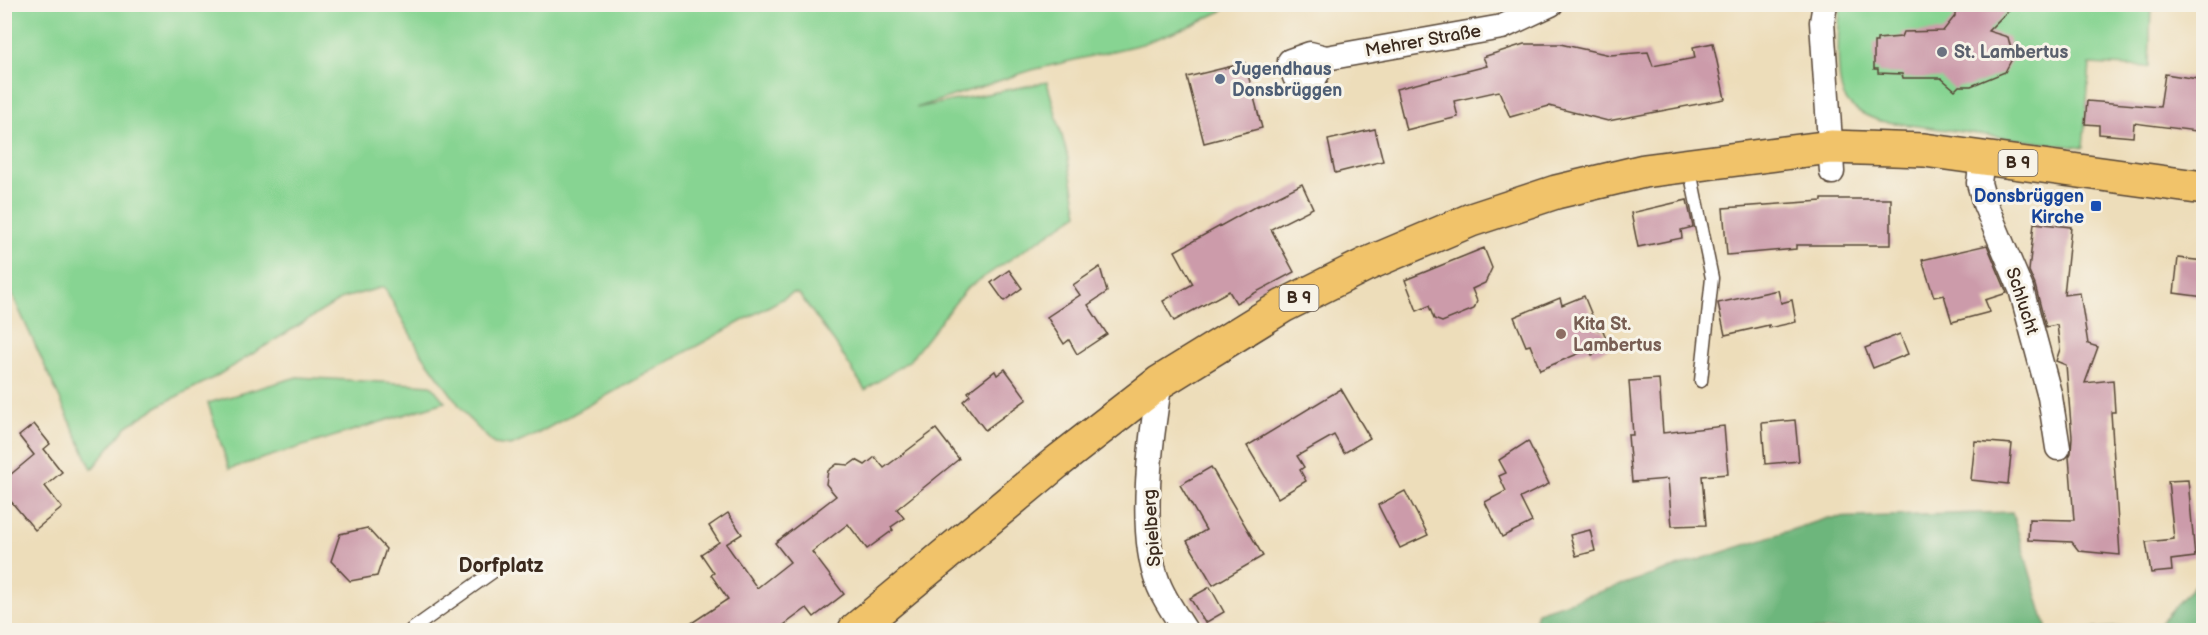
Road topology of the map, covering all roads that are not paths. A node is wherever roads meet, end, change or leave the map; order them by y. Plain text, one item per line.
1 (1551, 4) edge
2 (1825, 4) edge
3 (1326, 58) dead end
4 (1982, 158) junction
5 (1831, 160) junction
6 (1689, 165) junction
7 (2204, 188) edge
8 (1701, 381) dead end
9 (1160, 382) junction
10 (2058, 448) dead end
11 (501, 566) dead end
12 (411, 630) edge
13 (855, 630) edge
14 (1185, 630) edge

1 - 3 street, Mehrer Straße
2 - 5 street
4 - 5 main road, B 9
4 - 7 main road, B 9
4 - 10 street, Schlucht
5 - 6 main road, B 9
6 - 8 lane
6 - 9 main road, B 9
9 - 13 main road, B 9
9 - 14 street, Spielberg
11 - 12 lane

